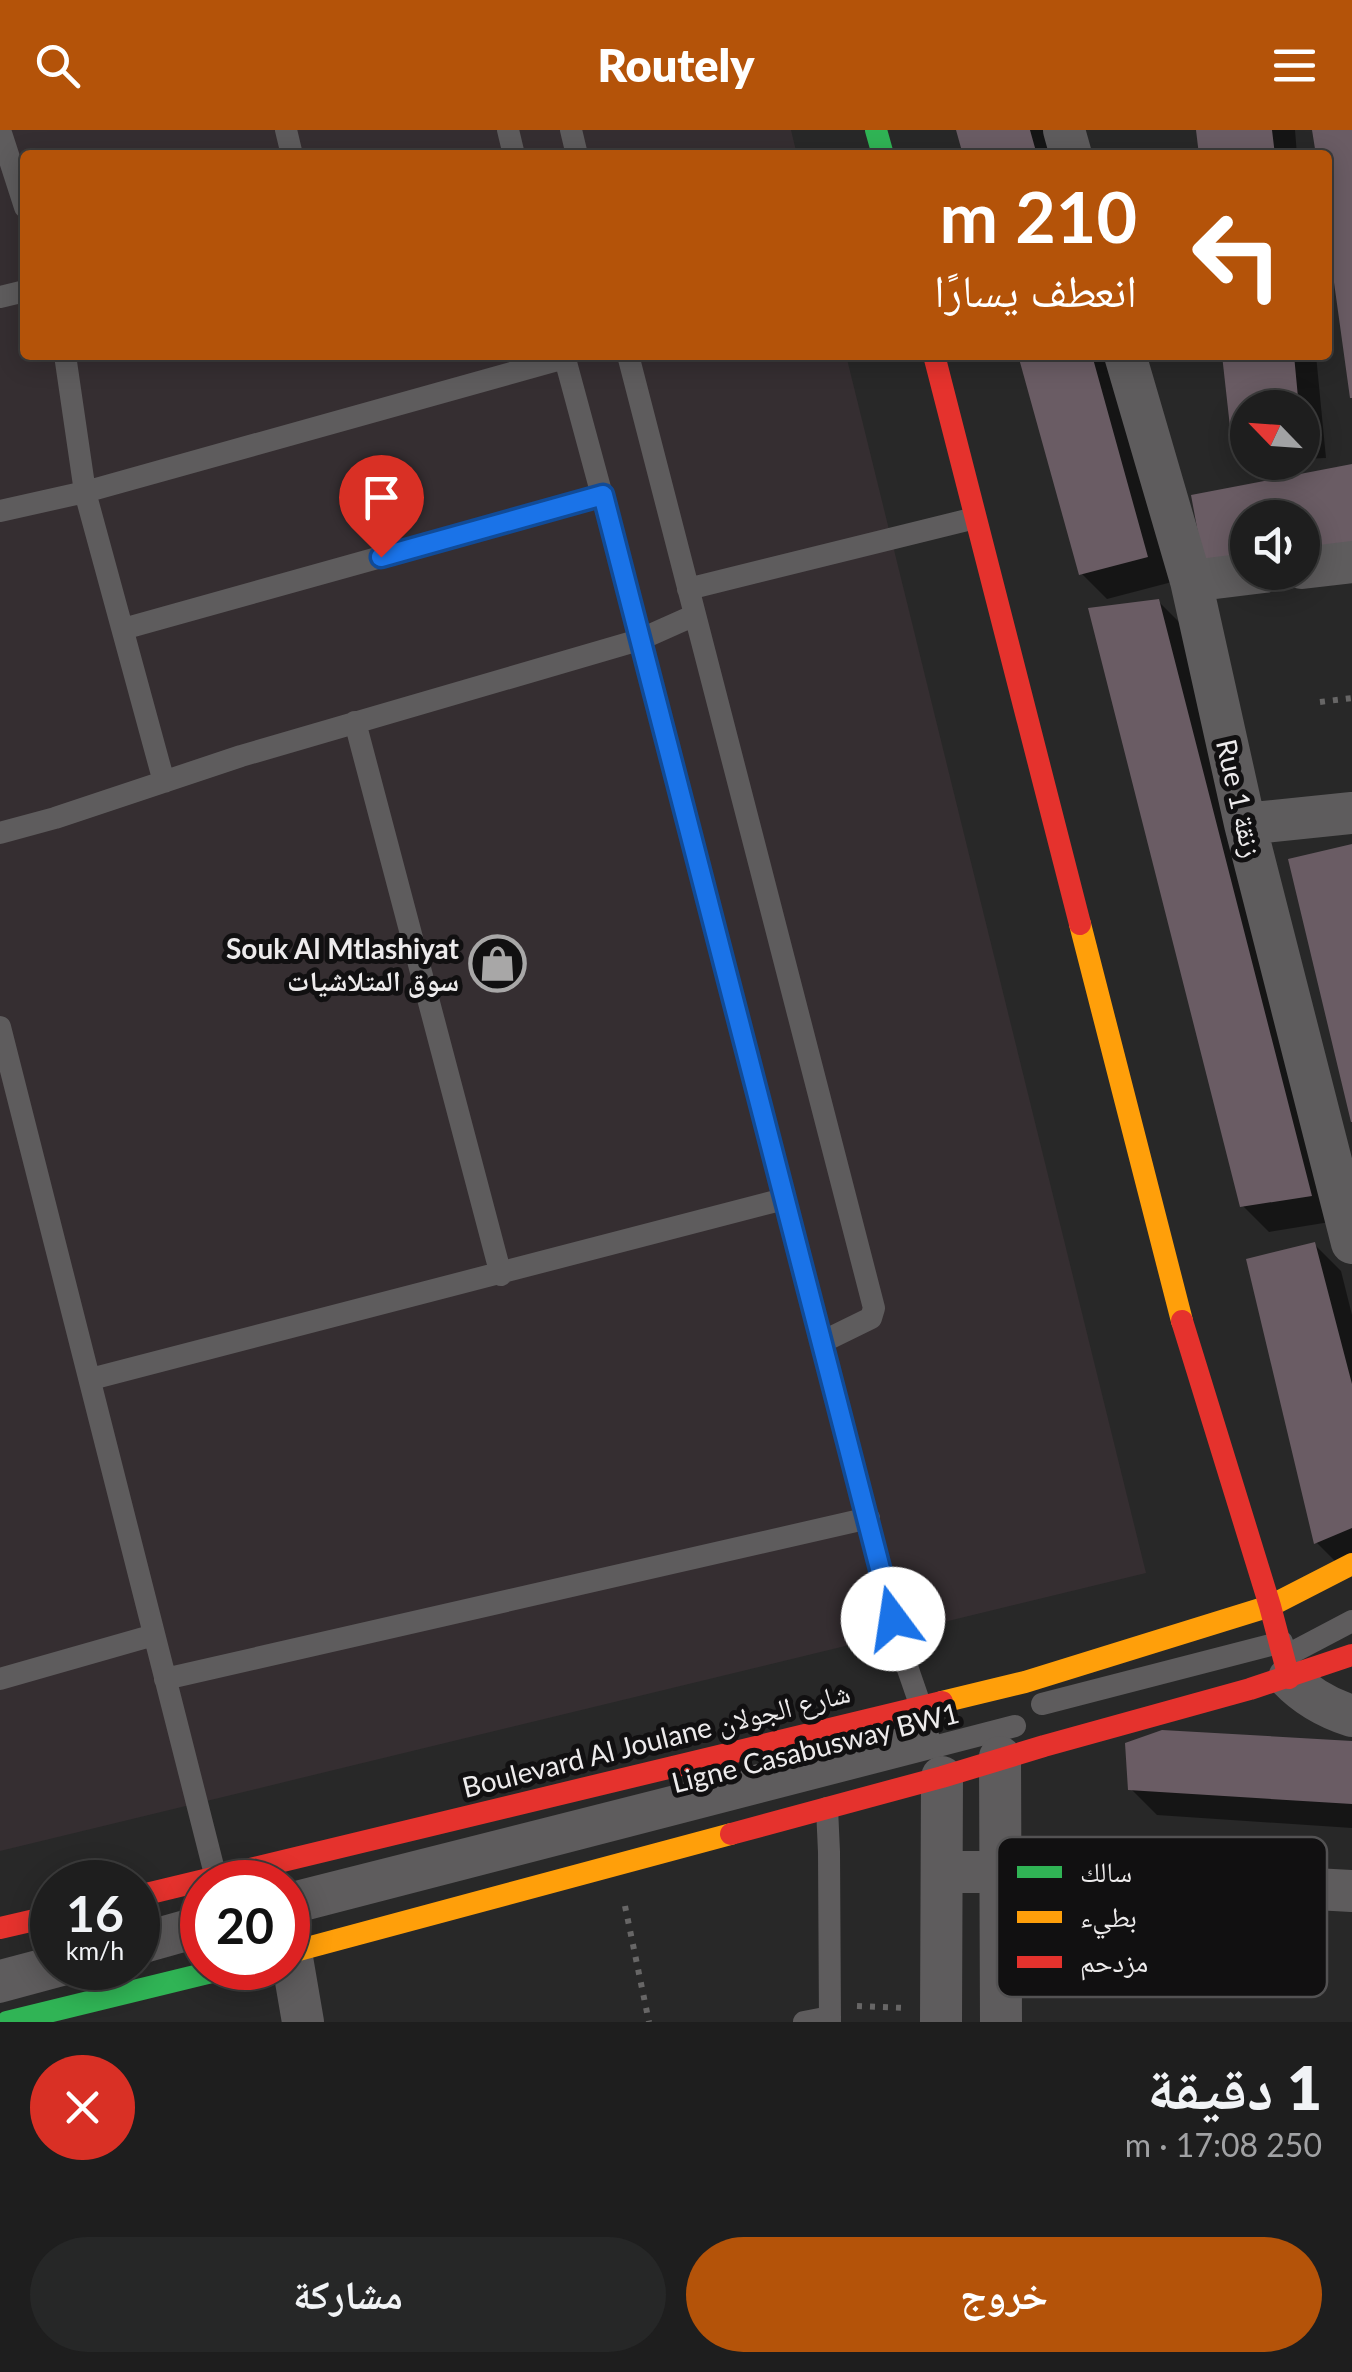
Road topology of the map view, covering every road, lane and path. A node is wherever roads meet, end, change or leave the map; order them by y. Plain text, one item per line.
1 (0, 130) edge
2 (20, 192) edge
3 (66, 360) edge
4 (550, 360) edge
5 (565, 360) edge
6 (629, 360) edge
7 (935, 360) edge
8 (1127, 360) edge
9 (84, 492) junction
10 (603, 495) junction
11 (0, 511) edge
12 (975, 518) junction
13 (1352, 562) edge
14 (1320, 566) edge
15 (1230, 577) edge
16 (1191, 582) junction
17 (688, 589) junction
18 (695, 615) junction
19 (123, 630) junction
20 (639, 640) junction
21 (1352, 698) edge
22 (1320, 702) dead end
23 (354, 722) junction
24 (164, 782) junction
25 (1352, 813) edge
26 (1245, 824) junction
27 (0, 833) edge
28 (0, 1027) edge
29 (784, 1199) junction
30 (1352, 1243) edge
31 (500, 1274) junction
32 (822, 1342) junction
33 (91, 1380) junction
34 (868, 1518) junction
35 (1352, 1564) edge
36 (1270, 1606) junction
37 (1352, 1607) edge
38 (1352, 1621) edge
39 (154, 1635) junction
40 (1352, 1655) edge
41 (1284, 1659) junction
42 (0, 1679) edge
43 (165, 1679) junction
44 (921, 1706) junction
45 (1352, 1716) edge
46 (1000, 1757) junction
47 (942, 1777) junction
48 (827, 1808) junction
49 (999, 1837) edge
50 (211, 1860) edge
51 (290, 1860) edge
52 (617, 1864) junction
53 (943, 1872) junction
54 (997, 1872) edge
55 (310, 1889) edge
56 (1327, 1890) edge
57 (1352, 1891) edge
58 (30, 1921) edge
59 (0, 1928) edge
60 (310, 1934) edge
61 (310, 1935) edge
62 (30, 1963) edge
63 (0, 1971) edge
64 (180, 1980) edge
65 (30, 1984) edge
66 (298, 1990) edge
67 (0, 1992) edge
68 (1001, 1997) edge
69 (830, 2015) edge
70 (941, 2016) edge
71 (7, 2022) edge
72 (303, 2022) edge
73 (648, 2022) edge
74 (804, 2022) edge
75 (1001, 2022) edge

1 - 2 lane
3 - 9 lane
4 - 9 lane
5 - 10 lane
6 - 17 lane
7 - 12 main road
8 - 16 street, Rue 1 زنقة
9 - 11 lane
9 - 19 lane
10 - 19 lane
10 - 20 lane
12 - 17 lane
12 - 36 main road
13 - 14 street
15 - 16 street
16 - 26 street, Rue 1 زنقة
17 - 18 lane
18 - 20 lane
18 - 32 lane
19 - 24 lane
20 - 23 lane
20 - 29 lane
21 - 22 path
23 - 24 lane
23 - 31 lane
24 - 27 lane
25 - 26 street
26 - 30 street, Rue 1 زنقة
28 - 33 lane
29 - 31 lane
29 - 32 lane
31 - 33 lane
32 - 34 lane
33 - 39 lane
34 - 43 lane
34 - 44 lane
35 - 36 main road, Boulevard Al Joulane شارع الجولان
36 - 41 main road
36 - 44 main road, Boulevard Al Joulane شارع الجولان
37 - 41 lane, Ligne Casabusway BW1
38 - 41 lane, Ligne Casabusway BW1
39 - 42 lane
39 - 43 lane
40 - 41 main road
41 - 45 street
41 - 46 main road
41 - 55 lane, Ligne Casabusway BW1
41 - 60 lane, Ligne Casabusway BW1
43 - 50 lane
44 - 51 main road, Boulevard Al Joulane شارع الجولان
46 - 47 main road
46 - 49 street
47 - 48 main road
47 - 53 street
48 - 52 main road
48 - 69 lane
52 - 61 main road
52 - 73 path
53 - 54 street
53 - 70 street
56 - 57 street
58 - 59 main road
62 - 63 lane
64 - 71 main road
65 - 67 lane
66 - 72 street
68 - 75 street
69 - 70 path
69 - 74 lane

